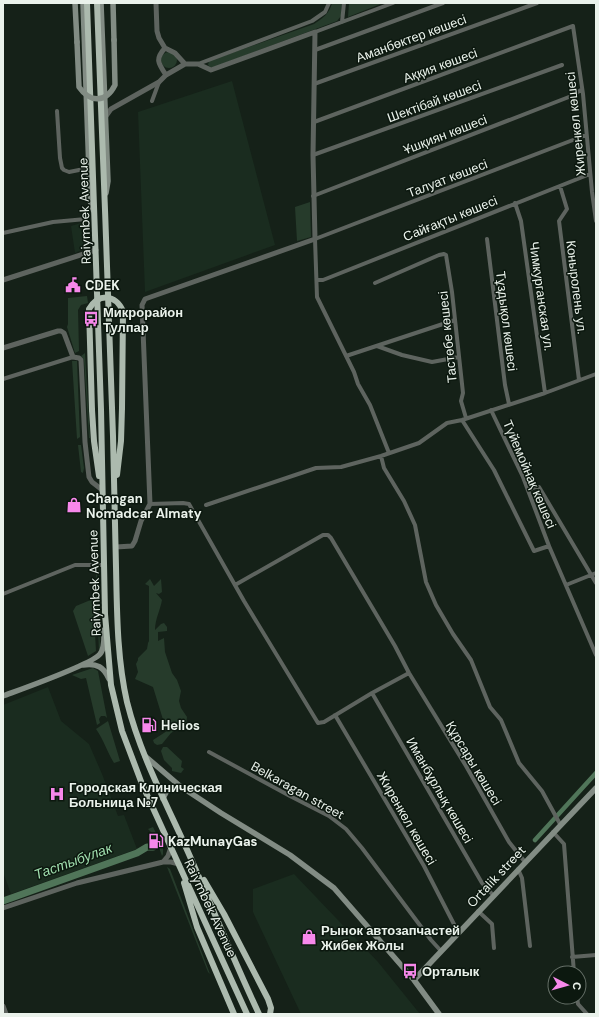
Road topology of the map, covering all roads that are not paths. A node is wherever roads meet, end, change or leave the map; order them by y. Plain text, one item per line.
1 (75, 3) edge
2 (83, 3) edge
3 (87, 3) edge
4 (97, 3) edge
5 (101, 3) edge
6 (112, 3) edge
7 (156, 3) edge
8 (330, 3) edge
9 (344, 3) edge
10 (393, 3) edge
11 (443, 3) edge
12 (537, 3) edge
13 (342, 22) junction
14 (573, 26) joint
15 (315, 32) junction
16 (298, 38) junction
17 (165, 48) junction
18 (315, 48) junction
19 (185, 64) junction
20 (198, 64) junction
21 (562, 65) dead end
22 (166, 75) junction
23 (159, 82) junction
24 (314, 84) junction
25 (582, 89) junction
26 (152, 102) dead end
27 (105, 103) junction
28 (116, 106) junction
29 (56, 111) dead end
30 (106, 116) junction
31 (314, 122) junction
32 (586, 135) junction
33 (313, 156) junction
34 (89, 168) junction
35 (590, 174) junction
36 (560, 186) junction
37 (313, 196) junction
38 (104, 203) junction
39 (515, 203) junction
40 (86, 220) dead end
41 (95, 220) junction
42 (596, 221) edge
43 (3, 233) edge
44 (315, 239) junction
45 (487, 239) dead end
46 (96, 250) junction
47 (3, 280) edge
48 (317, 280) junction
49 (375, 283) dead end
50 (455, 320) junction
51 (377, 346) junction
52 (3, 348) edge
53 (346, 356) junction
54 (74, 357) junction
55 (459, 357) junction
56 (596, 374) edge
57 (3, 379) edge
58 (579, 380) junction
59 (545, 393) junction
60 (509, 404) junction
61 (491, 410) junction
62 (464, 419) junction
63 (94, 441) junction
64 (85, 442) junction
65 (389, 453) junction
66 (381, 456) junction
67 (100, 489) junction
68 (528, 490) junction
69 (102, 503) junction
70 (115, 503) junction
71 (150, 504) junction
72 (206, 505) dead end
73 (549, 546) junction
74 (116, 547) junction
75 (103, 565) junction
76 (594, 574) edge
77 (596, 583) edge
78 (235, 585) junction
79 (566, 585) junction
80 (3, 594) edge
81 (105, 614) junction
82 (596, 655) edge
83 (79, 666) junction
84 (409, 673) junction
85 (111, 685) junction
86 (372, 693) junction
87 (3, 696) edge
88 (335, 715) junction
89 (209, 752) dead end
90 (144, 754) junction
91 (180, 786) junction
92 (596, 788) edge
93 (163, 799) junction
94 (560, 824) junction
95 (553, 831) junction
96 (171, 847) junction
97 (191, 860) junction
98 (163, 862) junction
99 (524, 862) junction
100 (179, 864) junction
101 (518, 868) junction
102 (493, 895) junction
103 (3, 908) edge
104 (478, 911) junction
105 (458, 932) junction
106 (530, 946) dead end
107 (494, 948) dead end
108 (441, 950) junction
109 (596, 955) edge
110 (572, 957) junction
111 (573, 965) edge
112 (414, 980) junction
113 (579, 1005) edge
114 (3, 1006) edge
115 (6, 1014) edge
116 (234, 1014) edge
117 (247, 1014) edge
118 (259, 1014) edge
119 (270, 1014) edge
120 (439, 1014) edge
121 (587, 1014) edge

1 - 6 main road, bridge
2 - 34 main road
3 - 41 highway, Raiymbek Avenue
4 - 38 highway, Raiymbek Avenue
5 - 27 main road
7 - 17 street
8 - 20 street
9 - 13 street
10 - 13 street
11 - 18 street
12 - 24 street, Аманбөктер көшесі
13 - 15 street
14 - 25 street, Жиренкөл көшесі
14 - 31 street, Аққия көшесі
15 - 16 street
15 - 18 street
16 - 18 street
16 - 20 street
17 - 19 street
17 - 22 street
18 - 24 street
19 - 20 street
19 - 22 street
21 - 33 street, Шектібай көшесі
22 - 23 street
23 - 26 street
23 - 28 street
24 - 31 street
25 - 32 street, Жиренкөл көшесі
25 - 37 street, Ұшқиян көшесі
27 - 28 street
27 - 30 main road
28 - 30 street
29 - 34 street
30 - 38 main road
31 - 33 street
32 - 35 street, Жиренкөл көшесі
32 - 44 street, Талуат көшесі
33 - 37 street
34 - 41 main road
35 - 36 street, Сайғақты көшесі
35 - 42 street, Жиренкөл көшесі
36 - 39 street, Сайғақты көшесі
36 - 58 street, Коныролень ул.
37 - 44 street
38 - 70 highway, Raiymbek Avenue
39 - 48 street, Сайғақты көшесі
39 - 59 street, Чимкурганская ул.
40 - 43 street
41 - 46 highway, Raiymbek Avenue
44 - 48 street
44 - 71 street
45 - 60 street, Тұздықол көшесі
46 - 47 street
46 - 69 highway, Raiymbek Avenue
48 - 53 street
49 - 50 street, Тастөбе көшесі
50 - 51 street
50 - 55 street, Тастөбе көшесі
51 - 53 street
51 - 55 street
52 - 54 street
53 - 65 street
54 - 57 street
54 - 64 street
55 - 62 street, Тастөбе көшесі
56 - 58 street
58 - 59 street
59 - 60 street
60 - 61 street
61 - 62 street
61 - 68 street, Түйемойнақ көшесі
62 - 65 street
62 - 73 street, Түйемойнақ көшесі
63 - 64 street
63 - 67 highway
63 - 70 highway, bridge
64 - 67 street
65 - 66 street
66 - 72 street
66 - 94 street
67 - 69 highway
68 - 73 street, Түйемойнақ көшесі
68 - 76 street
69 - 75 highway, Raiymbek Avenue
70 - 74 highway, Raiymbek Avenue
71 - 74 street
71 - 78 street
73 - 79 street, Түйемойнақ көшесі
74 - 90 highway, Raiymbek Avenue
75 - 80 street
75 - 81 highway, Raiymbek Avenue
76 - 77 street
76 - 79 street
78 - 84 street, Құрсары көшесі
78 - 88 street
79 - 82 street, Түйемойнақ көшесі
81 - 83 main road
81 - 85 highway, Raiymbek Avenue
83 - 85 main road
83 - 87 main road
84 - 86 street
84 - 99 street, Құрсары көшесі
85 - 96 highway, Raiymbek Avenue
86 - 88 street
86 - 102 street, Иманбұрлық көшесі
88 - 105 street, Жиренкөл көшесі
89 - 108 street, Belkaragan street
90 - 91 main road
90 - 93 highway, Raiymbek Avenue
91 - 93 main road
91 - 112 main road
92 - 94 main road, Ortalik street
93 - 97 highway, Raiymbek Avenue
94 - 95 main road, Ortalik street
95 - 99 main road, Ortalik street
95 - 110 street
96 - 98 street
96 - 100 highway, Raiymbek Avenue
97 - 118 highway, Raiymbek Avenue
97 - 119 highway
98 - 100 street
98 - 103 street
99 - 101 main road, Ortalik street
100 - 116 highway
100 - 117 highway, Raiymbek Avenue
101 - 102 main road, Ortalik street
101 - 106 street
102 - 104 main road, Ortalik street
104 - 105 main road, Ortalik street
104 - 107 street
105 - 108 main road, Ortalik street
108 - 112 main road, Ortalik street
109 - 110 street
110 - 111 street
112 - 120 main road
113 - 121 street
114 - 115 street

